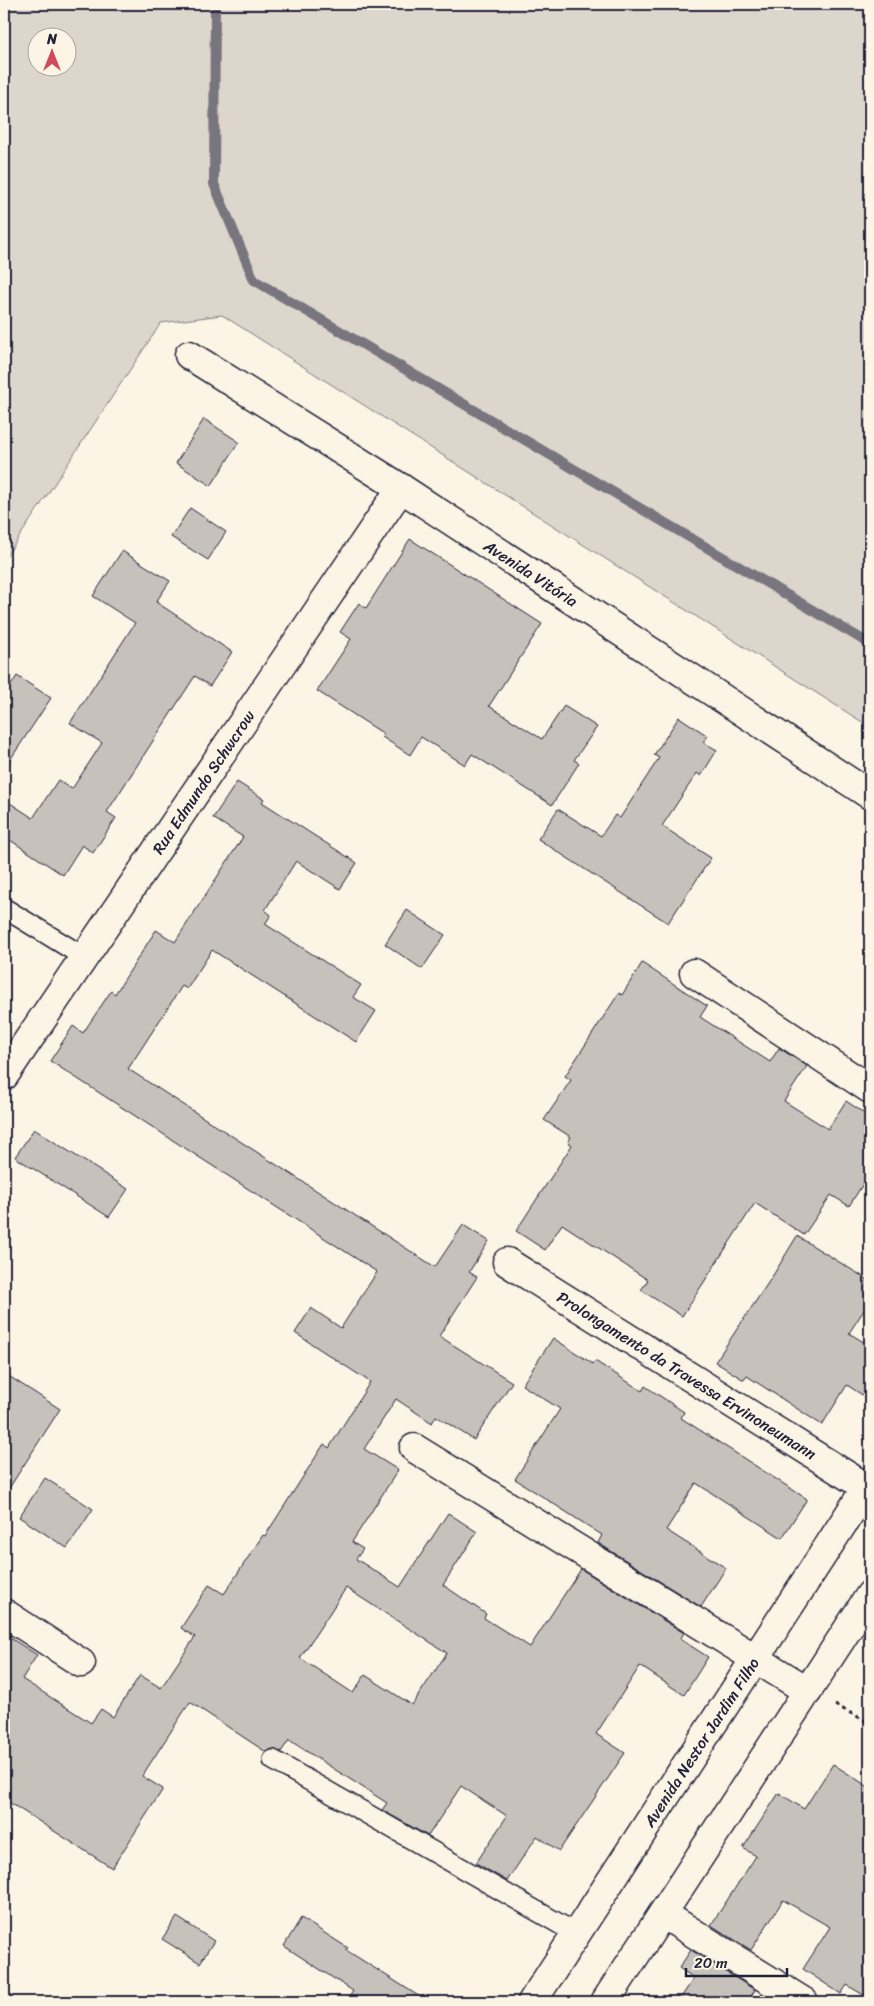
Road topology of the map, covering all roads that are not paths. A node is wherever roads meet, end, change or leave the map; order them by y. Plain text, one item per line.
1 (189, 355) dead end
2 (401, 488) junction
3 (870, 795) edge
4 (4, 908) edge
5 (84, 957) junction
6 (694, 973) dead end
7 (4, 1076) edge
8 (870, 1089) edge
9 (507, 1262) dead end
10 (414, 1448) dead end
11 (868, 1485) edge
12 (870, 1595) edge
13 (4, 1613) edge
14 (756, 1659) junction
15 (81, 1663) dead end
16 (808, 1692) junction
17 (273, 1760) dead end
18 (663, 1914) junction
19 (577, 1934) junction
20 (532, 2002) edge
21 (606, 2002) edge
22 (804, 2002) edge

1 - 2 street, Avenida Vitória
2 - 3 street, Avenida Vitória
2 - 5 street, Rua Edmundo Schwcrow
4 - 5 lane
5 - 7 street, Rua Edmundo Schwcrow
6 - 8 street
9 - 11 street, Prolongamento da Travessa Ervinoneumann
10 - 14 street
11 - 14 street, Avenida Nestor Jardim Filho
12 - 16 street
13 - 15 street
14 - 16 street
14 - 19 street, Avenida Nestor Jardim Filho
16 - 18 street
17 - 19 lane
18 - 21 street
18 - 22 street
19 - 20 street, Avenida Nestor Jardim Filho

